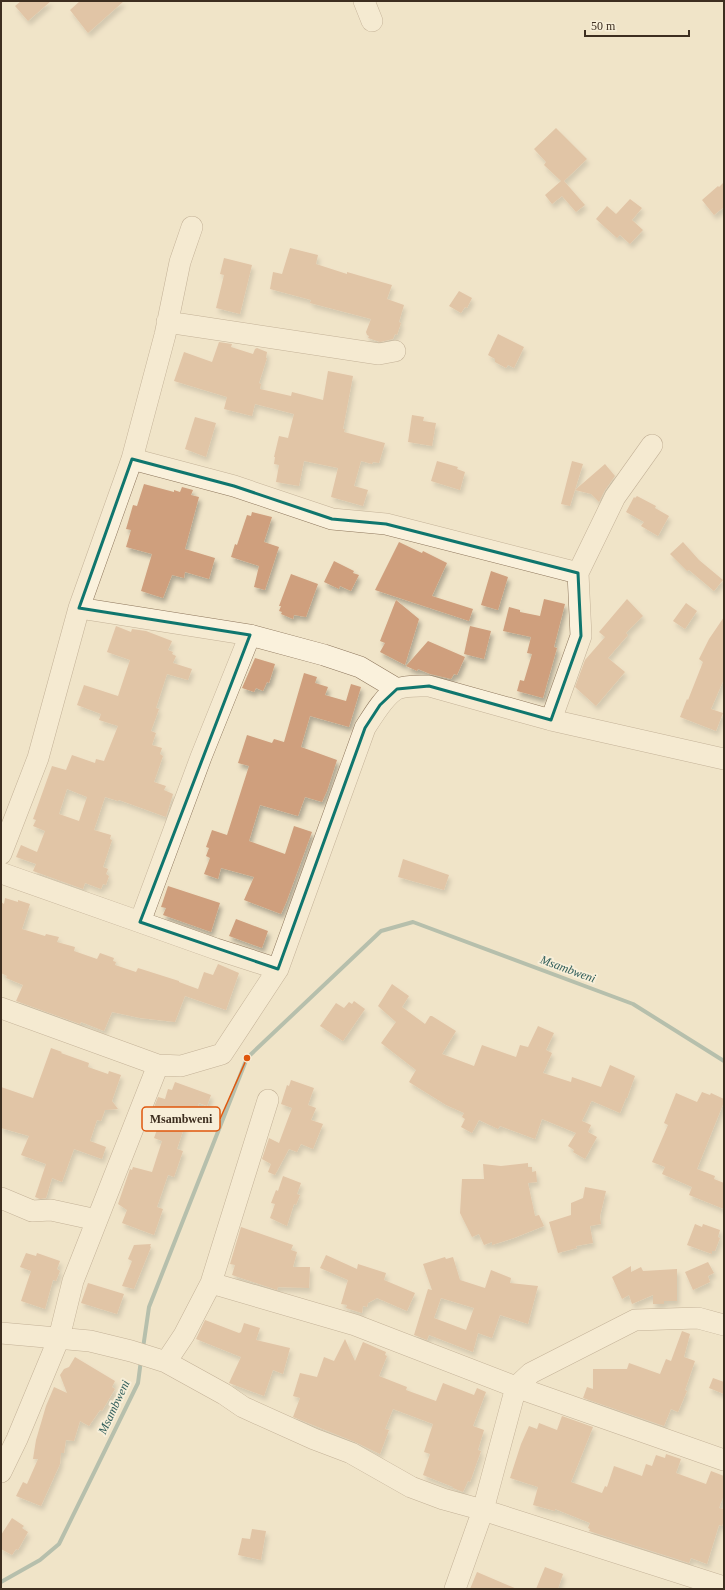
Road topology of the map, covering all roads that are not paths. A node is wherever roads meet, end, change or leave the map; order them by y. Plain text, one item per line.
1 (364, 1) edge
2 (372, 21) dead end
3 (192, 227) dead end
4 (167, 322) junction
5 (395, 351) dead end
6 (652, 445) dead end
7 (132, 460) junction
8 (578, 573) junction
9 (79, 608) junction
10 (250, 635) junction
11 (397, 689) junction
12 (551, 720) junction
13 (724, 759) edge
14 (1, 854) edge
15 (1, 873) edge
16 (140, 922) junction
17 (278, 969) junction
18 (1, 1008) edge
19 (158, 1065) junction
20 (268, 1100) dead end
21 (1, 1198) edge
22 (97, 1220) junction
23 (211, 1283) junction
24 (724, 1325) edge
25 (1, 1333) edge
26 (59, 1338) junction
27 (149, 1357) junction
28 (516, 1387) junction
29 (724, 1460) edge
30 (1, 1472) edge
31 (483, 1510) junction
32 (724, 1587) edge
33 (455, 1589) edge

1 - 2 street
3 - 4 street
4 - 5 street
4 - 7 street
6 - 8 street
7 - 8 street
7 - 9 street
8 - 12 street
9 - 10 street
9 - 14 street
10 - 11 street
10 - 16 street
11 - 12 street
11 - 17 street
12 - 13 street
15 - 16 street
16 - 17 street
17 - 19 street
18 - 19 street
19 - 22 street
20 - 23 street
21 - 22 street
22 - 26 street
23 - 27 street
23 - 28 street
24 - 28 street
25 - 26 street
26 - 27 street
26 - 30 street
27 - 31 street
28 - 29 street
28 - 31 street
31 - 32 street
31 - 33 street

